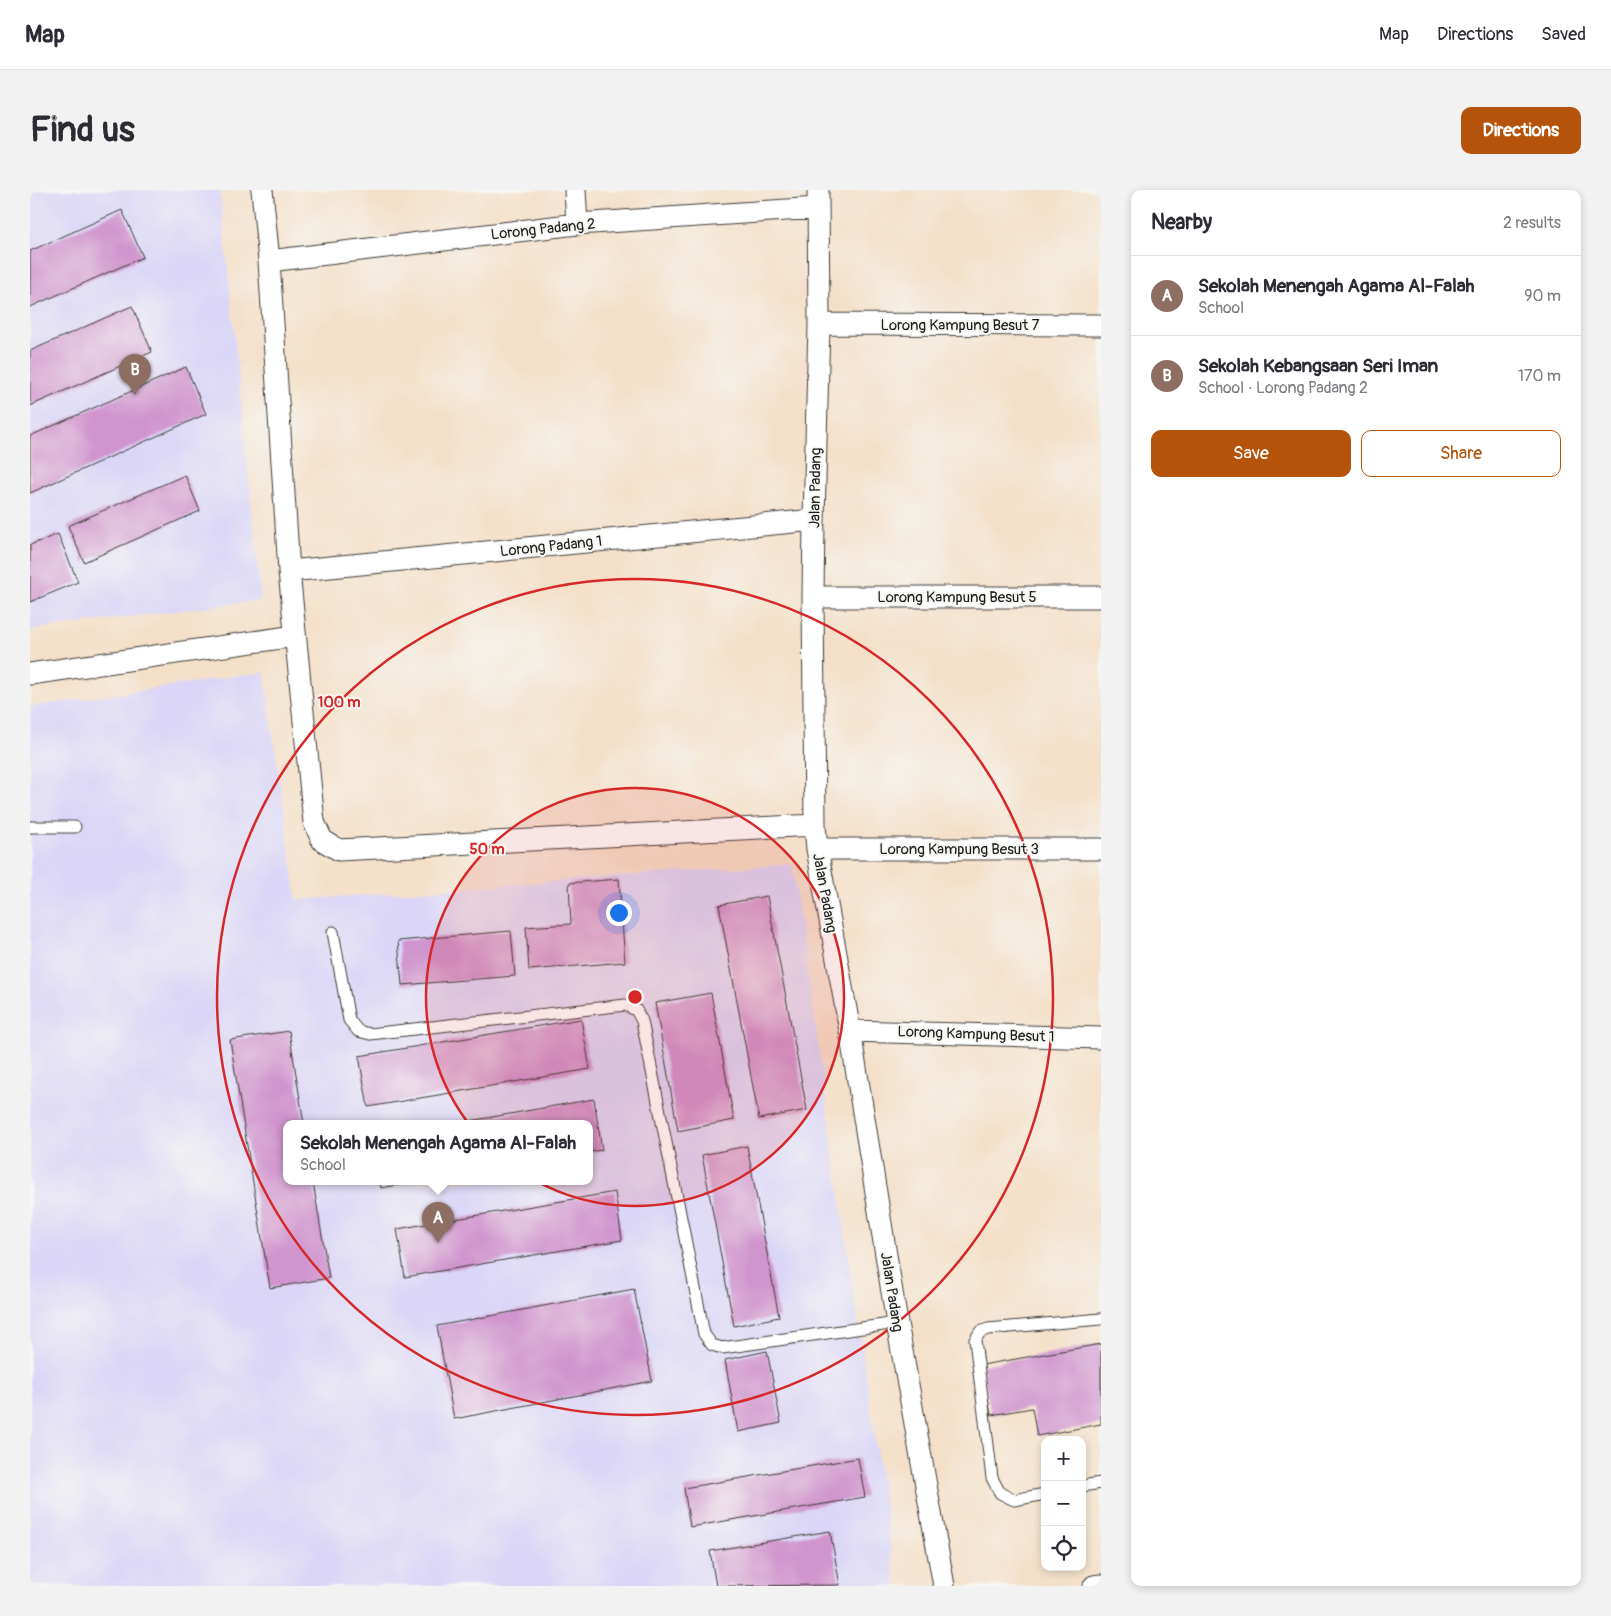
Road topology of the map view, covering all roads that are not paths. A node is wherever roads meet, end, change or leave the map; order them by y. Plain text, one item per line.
1 (262, 190) edge
2 (575, 190) edge
3 (818, 199) edge
4 (577, 224) junction
5 (269, 261) junction
6 (819, 324) junction
7 (1101, 325) edge
8 (814, 520) junction
9 (289, 571) junction
10 (813, 597) junction
11 (1101, 597) edge
12 (295, 636) junction
13 (30, 674) edge
14 (816, 825) junction
15 (75, 826) dead end
16 (30, 827) edge
17 (817, 849) junction
18 (1101, 849) edge
19 (333, 932) dead end
20 (850, 1030) junction
21 (1101, 1038) edge
22 (1101, 1319) edge
23 (897, 1322) junction
24 (1101, 1483) edge
25 (1086, 1485) edge
26 (1041, 1495) edge
27 (1101, 1585) edge
28 (944, 1586) edge
29 (1094, 1586) edge

1 - 5 street
2 - 4 street
3 - 4 street, Lorong Padang 2
3 - 6 street, Jalan Padang
4 - 5 street, Lorong Padang 2
5 - 9 street
6 - 7 street, Lorong Kampung Besut 7
6 - 8 street, Jalan Padang
8 - 9 street, Lorong Padang 1
8 - 10 street, Jalan Padang
9 - 12 street
10 - 11 street, Lorong Kampung Besut 5
10 - 14 street, Jalan Padang
12 - 13 street
12 - 14 street
14 - 17 street, Jalan Padang
15 - 16 lane
17 - 18 street, Lorong Kampung Besut 3
17 - 20 street, Jalan Padang
19 - 23 lane
20 - 21 street, Lorong Kampung Besut 1
20 - 23 street, Jalan Padang
22 - 26 lane
23 - 28 street, Jalan Padang
24 - 25 lane
27 - 29 street

